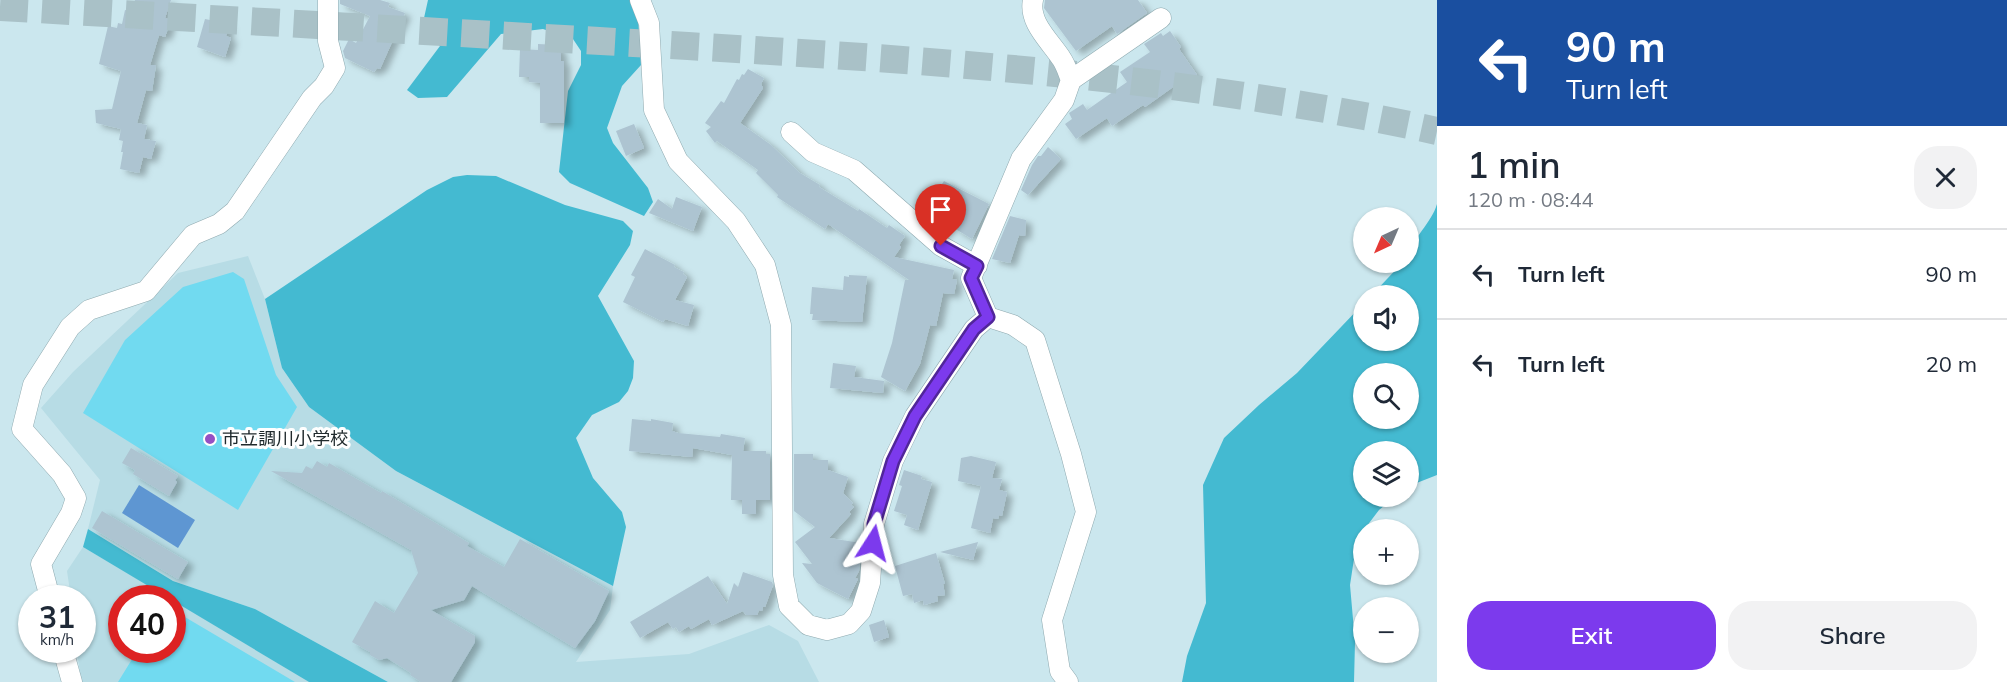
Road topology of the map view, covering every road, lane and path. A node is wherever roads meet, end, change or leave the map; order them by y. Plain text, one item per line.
1 (328, 0) edge
2 (640, 0) edge
3 (1033, 0) edge
4 (1161, 18) dead end
5 (1071, 80) junction
6 (791, 132) dead end
7 (977, 266) junction
8 (988, 317) junction
9 (46, 585) edge
10 (67, 663) edge
11 (72, 682) edge
12 (1068, 682) edge

1 - 9 street
2 - 8 street
3 - 5 street
4 - 5 street
5 - 7 street
6 - 7 street
7 - 8 street
8 - 12 street
10 - 11 street

